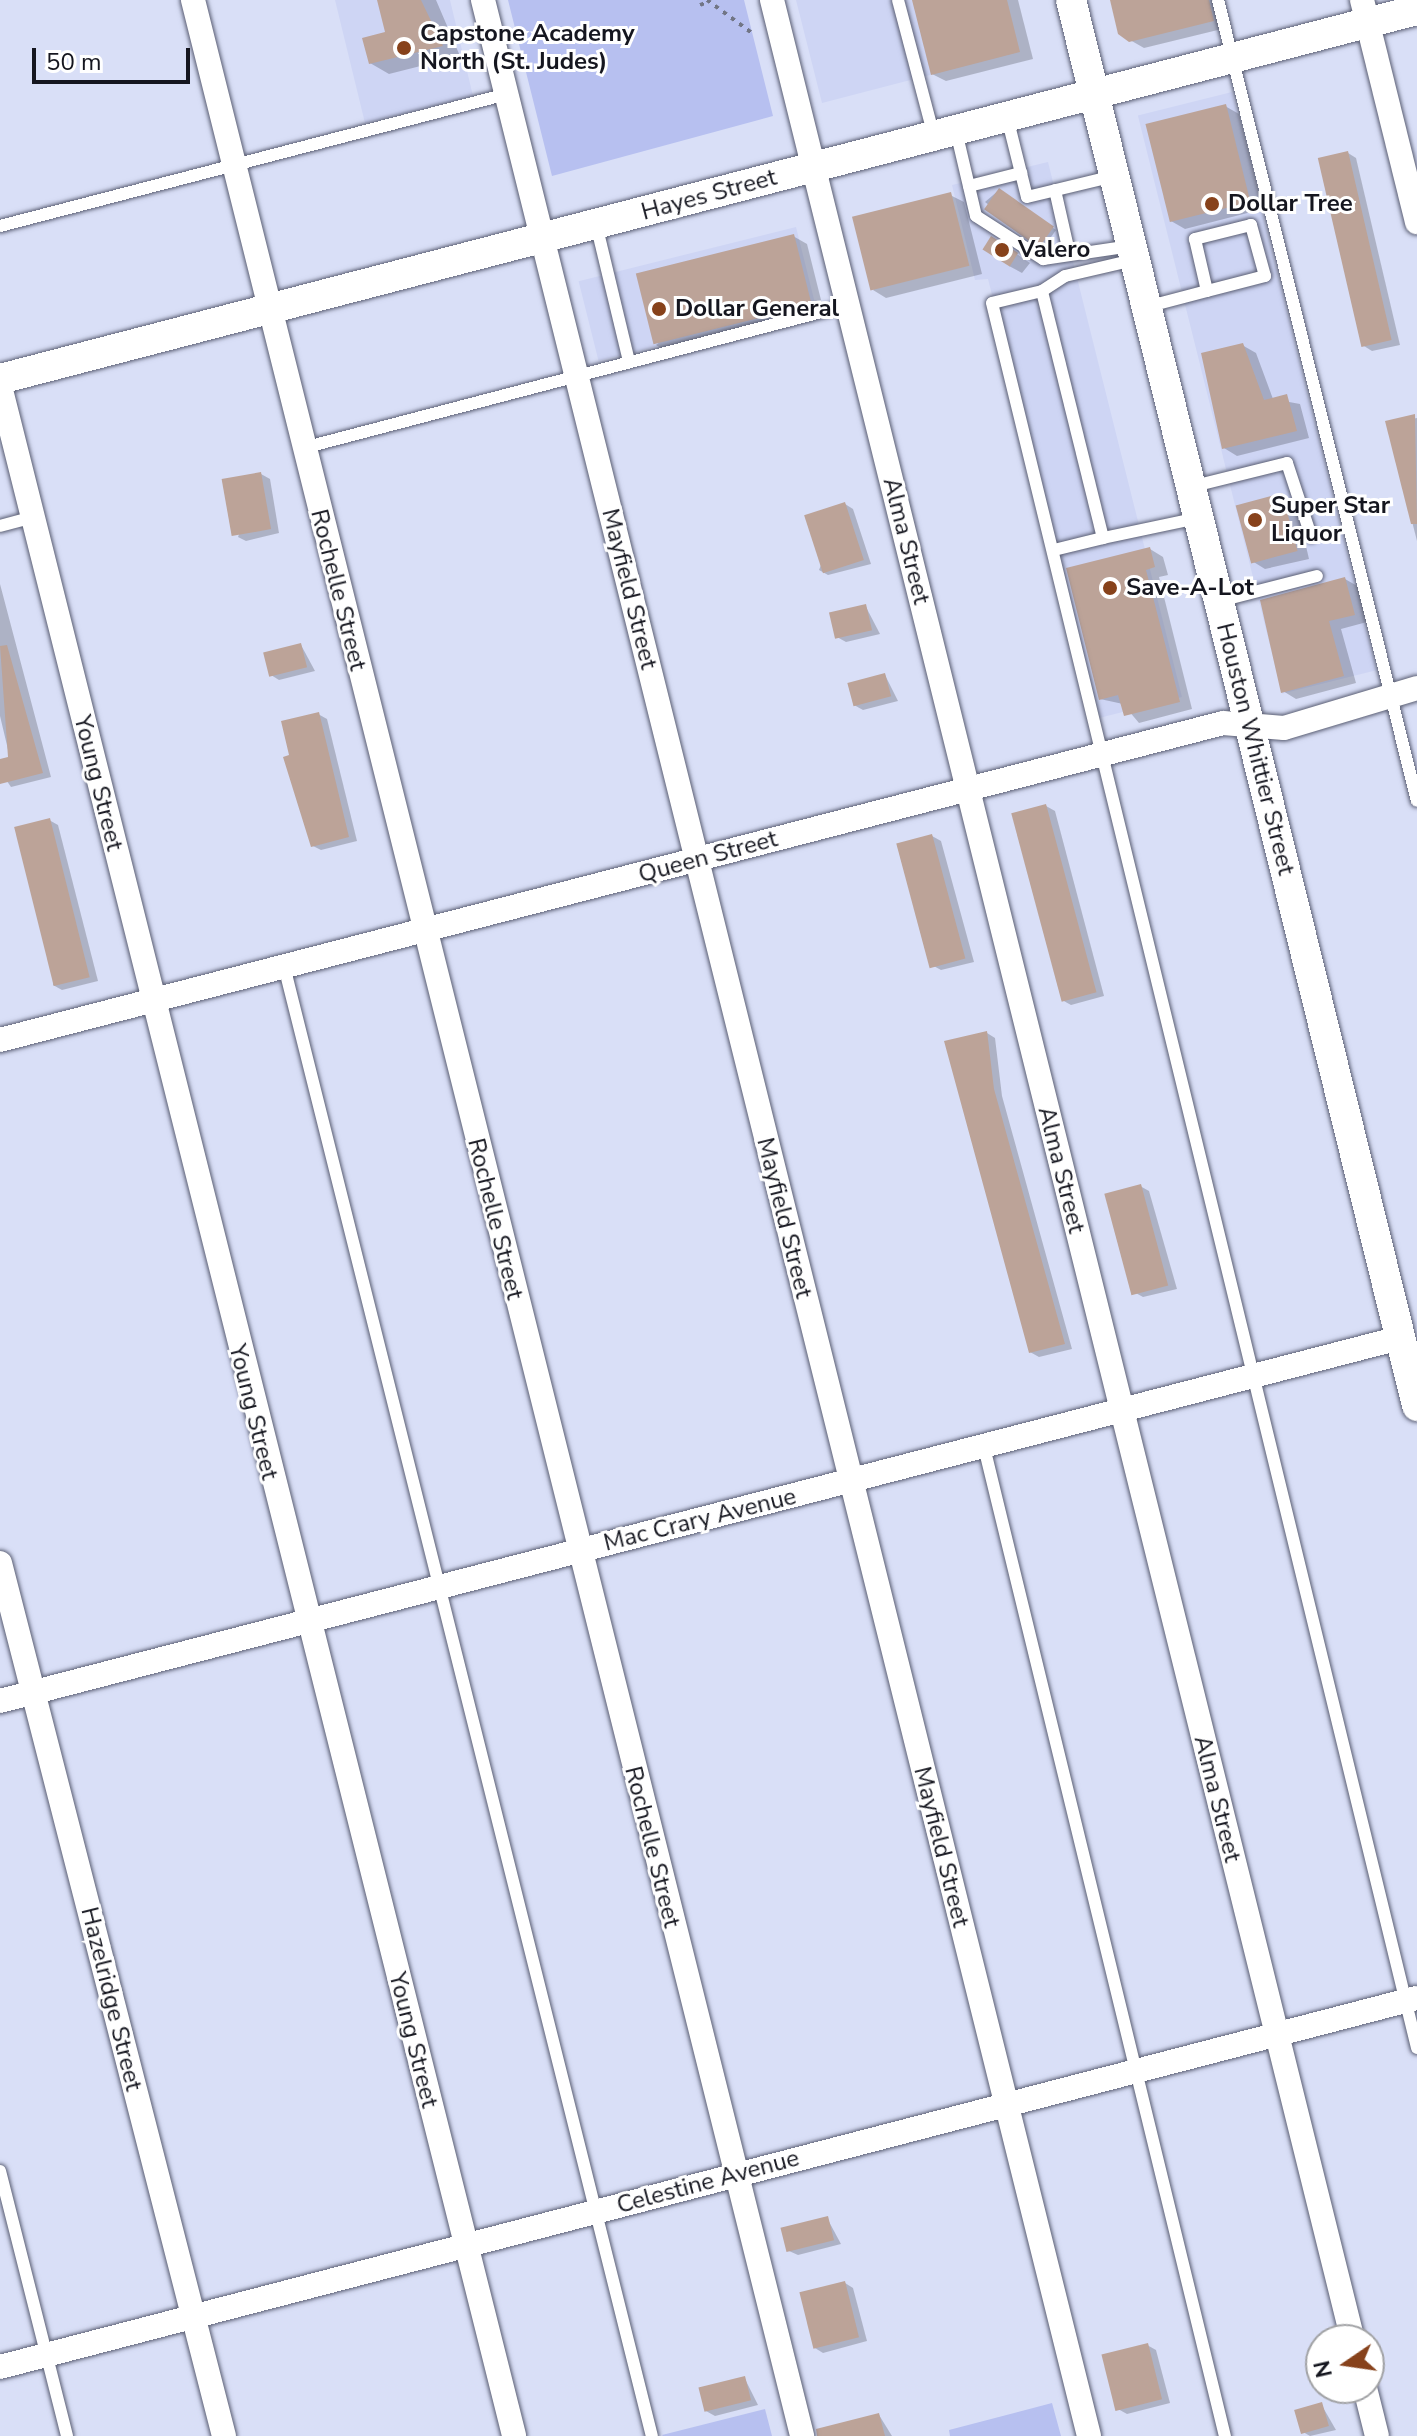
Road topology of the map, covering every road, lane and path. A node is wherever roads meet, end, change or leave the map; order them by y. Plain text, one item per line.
1 (193, 0) edge
2 (483, 0) edge
3 (772, 0) edge
4 (898, 0) edge
5 (1071, 0) edge
6 (1218, 0) edge
7 (707, 1) edge
8 (700, 5) dead end
9 (1417, 10) edge
10 (1365, 11) edge
11 (752, 33) dead end
12 (1233, 58) junction
13 (507, 94) junction
14 (1093, 95) junction
15 (1007, 117) junction
16 (945, 134) junction
17 (234, 166) junction
18 (814, 168) junction
19 (1021, 173) junction
20 (1114, 176) junction
21 (969, 186) junction
22 (1055, 190) junction
23 (1417, 222) edge
24 (596, 224) junction
25 (0, 226) edge
26 (542, 238) junction
27 (1069, 252) junction
28 (1132, 253) junction
29 (1285, 271) junction
30 (1265, 276) junction
31 (1042, 291) junction
32 (1207, 291) junction
33 (848, 305) junction
34 (1146, 307) junction
35 (268, 309) junction
36 (629, 361) junction
37 (576, 375) junction
38 (0, 379) edge
39 (0, 386) edge
40 (303, 448) junction
41 (1190, 487) junction
42 (33, 517) junction
43 (1198, 518) junction
44 (0, 526) edge
45 (1311, 536) dead end
46 (1103, 538) junction
47 (1054, 550) junction
48 (1317, 576) dead end
49 (1219, 601) junction
50 (1417, 688) edge
51 (1391, 696) junction
52 (1250, 727) junction
53 (1100, 754) junction
54 (967, 789) junction
55 (1417, 801) edge
56 (696, 860) junction
57 (423, 930) junction
58 (284, 966) junction
59 (152, 1001) junction
60 (0, 1040) edge
61 (1400, 1338) junction
62 (1251, 1377) junction
63 (1417, 1406) edge
64 (1120, 1411) junction
65 (984, 1447) junction
66 (849, 1481) junction
67 (577, 1552) junction
68 (0, 1563) edge
69 (437, 1588) junction
70 (306, 1622) junction
71 (32, 1693) junction
72 (0, 1701) edge
73 (1411, 2000) edge
74 (1275, 2035) junction
75 (1417, 2048) edge
76 (1134, 2072) junction
77 (1005, 2105) junction
78 (0, 2171) edge
79 (734, 2175) junction
80 (596, 2211) junction
81 (465, 2245) junction
82 (193, 2316) junction
83 (1349, 2324) edge
84 (46, 2355) junction
85 (0, 2367) edge
86 (1369, 2404) edge
87 (67, 2436) edge
88 (224, 2436) edge
89 (514, 2436) edge
90 (652, 2436) edge
91 (802, 2436) edge
92 (1089, 2436) edge
93 (1225, 2436) edge
94 (1377, 2436) edge

1 - 17 street, Rochelle Street
2 - 13 street, Mayfield Street
3 - 18 street, Alma Street
4 - 16 lane
5 - 14 street, Houston Whittier Street
6 - 12 lane
7 - 8 path
7 - 11 path
9 - 10 street, Hayes Street
10 - 12 street, Hayes Street
10 - 23 street
12 - 14 street, Hayes Street
12 - 29 lane
13 - 17 lane
13 - 26 street, Mayfield Street
14 - 15 street, Hayes Street
14 - 20 street, Houston Whittier Street
15 - 16 street, Hayes Street
15 - 19 lane
16 - 18 street, Hayes Street
16 - 21 lane
17 - 25 lane
17 - 35 street, Rochelle Street
18 - 24 street, Hayes Street
18 - 33 street, Alma Street
19 - 21 lane
19 - 22 lane
20 - 22 lane
20 - 28 street, Houston Whittier Street
21 - 27 lane
22 - 27 lane
24 - 26 street, Hayes Street
24 - 36 lane
26 - 35 street, Hayes Street
26 - 37 street, Mayfield Street
27 - 28 lane
28 - 31 lane
28 - 34 street, Houston Whittier Street
29 - 30 lane
29 - 51 lane
30 - 32 lane
30 - 32 lane
31 - 46 lane
31 - 47 lane
32 - 34 lane
33 - 36 lane
33 - 54 street, Alma Street
34 - 41 street, Houston Whittier Street
35 - 38 street, Hayes Street
35 - 40 street, Rochelle Street
36 - 37 lane
37 - 40 lane
37 - 56 street, Mayfield Street
39 - 42 street, Young Street
40 - 57 street, Rochelle Street
41 - 43 street, Houston Whittier Street
41 - 45 lane
42 - 44 lane
42 - 59 street, Young Street
43 - 46 lane
43 - 49 street, Houston Whittier Street
46 - 47 lane
47 - 53 lane
48 - 49 lane
49 - 52 street, Houston Whittier Street
50 - 51 street, Queen Street
51 - 52 street, Queen Street
51 - 55 lane
52 - 53 street, Queen Street
52 - 61 street, Houston Whittier Street
53 - 54 street, Queen Street
53 - 62 lane
54 - 56 street, Queen Street
54 - 64 street, Alma Street
56 - 57 street, Queen Street
56 - 66 street, Mayfield Street
57 - 58 street, Queen Street
57 - 67 street, Rochelle Street
58 - 59 street, Queen Street
58 - 69 lane
59 - 60 street, Queen Street
59 - 70 street, Young Street
61 - 62 street, Mac Crary Avenue
61 - 63 street, Houston Whittier Street
62 - 64 street, Mac Crary Avenue
62 - 73 lane
64 - 65 street, Mac Crary Avenue
64 - 74 street, Alma Street
65 - 66 street, Mac Crary Avenue
65 - 76 lane
66 - 67 street, Mac Crary Avenue
66 - 77 street, Mayfield Street
67 - 69 street, Mac Crary Avenue
67 - 79 street, Rochelle Street
68 - 71 street, Hazelridge Street
69 - 70 street, Mac Crary Avenue
69 - 80 lane
70 - 71 street, Mac Crary Avenue
70 - 81 street, Young Street
71 - 72 street, Mac Crary Avenue
71 - 82 street, Hazelridge Street
73 - 74 street, Celestine Avenue
73 - 75 lane
74 - 76 street, Celestine Avenue
74 - 83 street, Alma Street
76 - 77 street, Celestine Avenue
76 - 93 lane
77 - 79 street, Celestine Avenue
77 - 92 street, Mayfield Street
78 - 84 lane
79 - 80 street, Celestine Avenue
79 - 91 street, Rochelle Street
80 - 81 street, Celestine Avenue
80 - 90 lane
81 - 82 street, Celestine Avenue
81 - 89 street, Young Street
82 - 84 street, Celestine Avenue
82 - 88 street, Hazelridge Street
84 - 85 street, Celestine Avenue
84 - 87 lane
86 - 94 street

